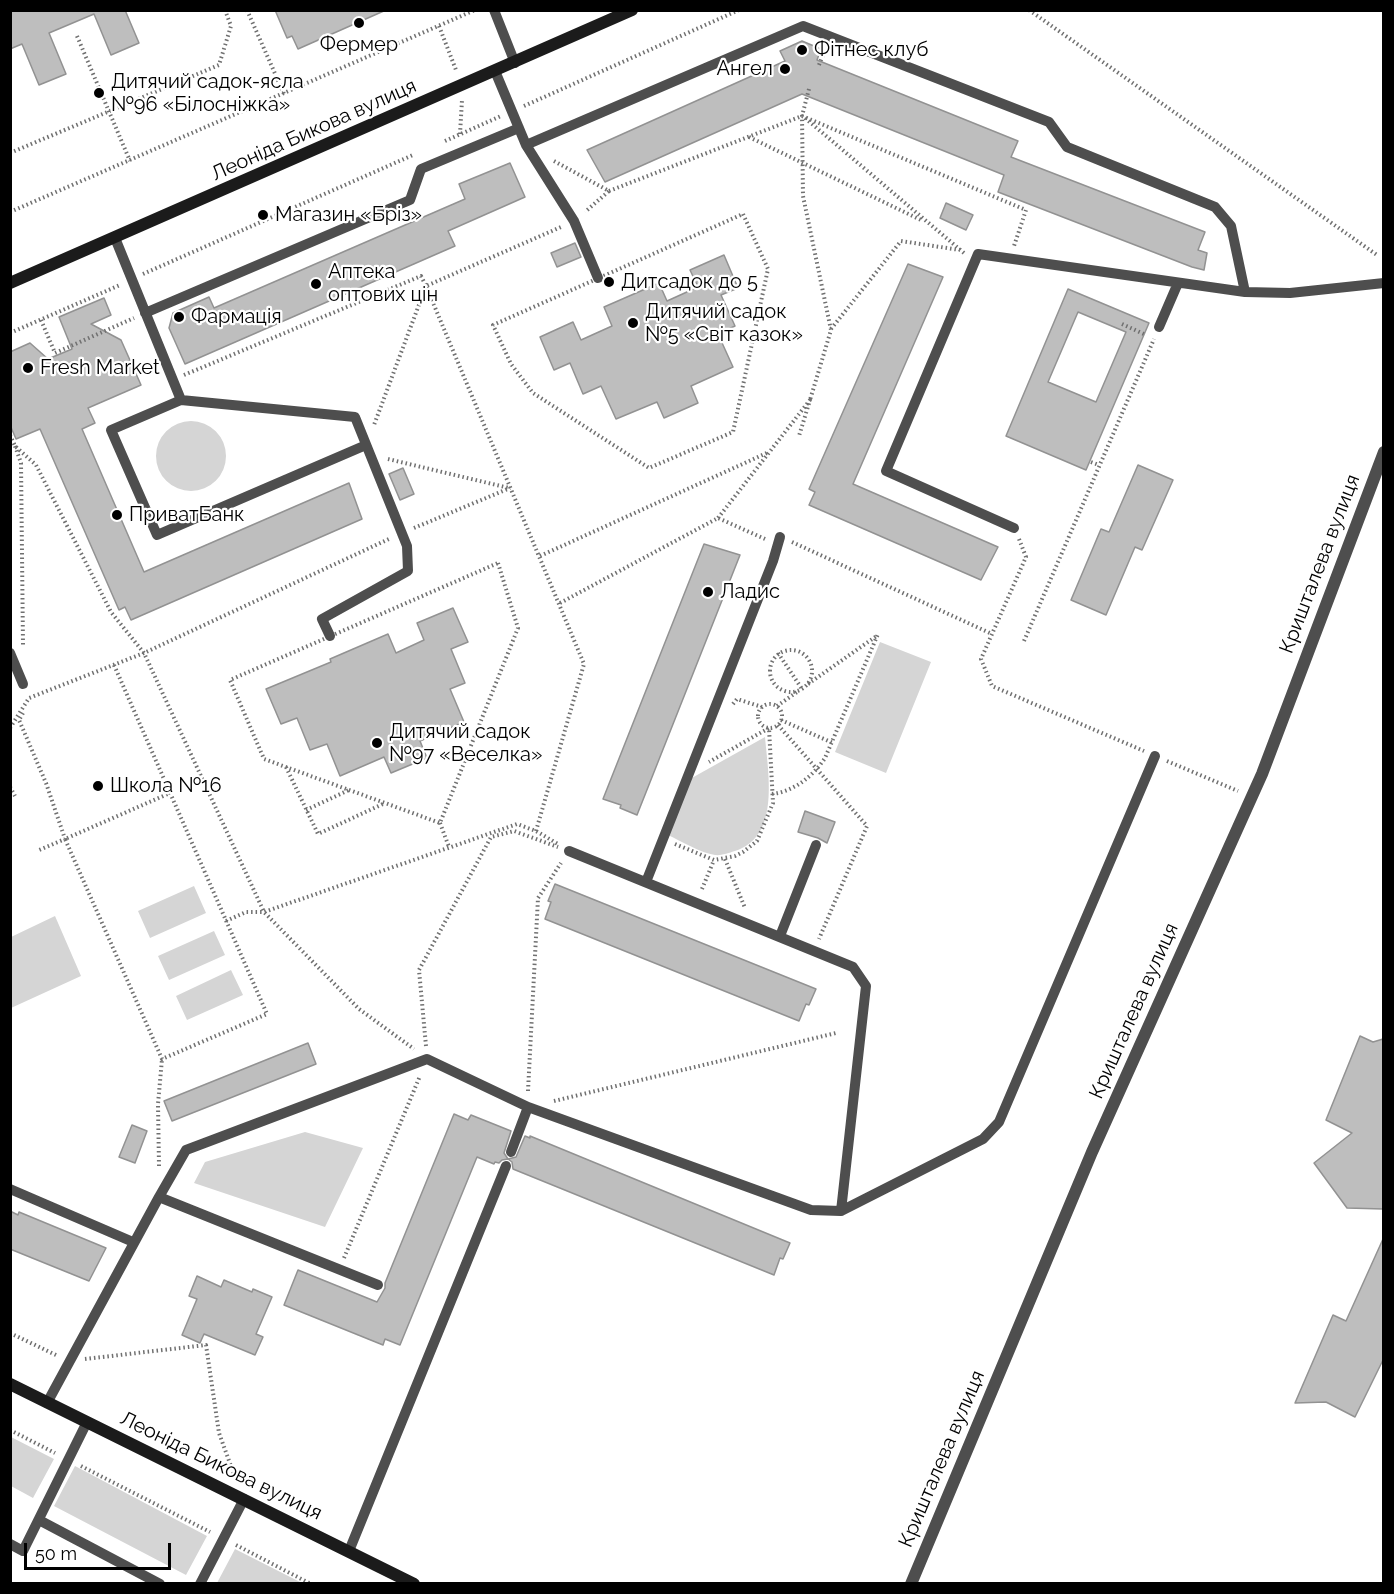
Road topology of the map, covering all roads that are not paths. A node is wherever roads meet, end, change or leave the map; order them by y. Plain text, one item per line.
1 (494, 10) edge
2 (632, 10) edge
3 (515, 63) junction
4 (495, 71) junction
5 (519, 128) junction
6 (526, 145) junction
7 (115, 238) junction
8 (598, 278) road end
9 (10, 283) edge
10 (1178, 283) junction
11 (1381, 286) edge
12 (1245, 292) junction
13 (145, 313) junction
14 (1159, 327) dead end
15 (181, 399) junction
16 (368, 450) junction
17 (1383, 452) edge
18 (1014, 528) road end
19 (780, 537) road end
20 (330, 636) road end
21 (10, 653) edge
22 (23, 684) dead end
23 (1155, 756) road end
24 (816, 845) dead end
25 (569, 851) road end
26 (646, 882) junction
27 (780, 936) junction
28 (528, 1107) junction
29 (511, 1152) dead end
30 (506, 1166) dead end
31 (10, 1189) edge
32 (159, 1197) junction
33 (841, 1211) junction
34 (133, 1242) junction
35 (378, 1285) dead end
36 (10, 1384) edge
37 (47, 1403) junction
38 (87, 1422) junction
39 (244, 1499) junction
40 (39, 1520) junction
41 (10, 1544) edge
42 (349, 1551) junction
43 (160, 1584) edge
44 (200, 1584) edge
45 (414, 1584) edge
46 (911, 1584) edge

1 - 3 lane
2 - 3 street, Леоніда Бикова вулиця
3 - 4 street, Леоніда Бикова вулиця
4 - 5 lane
4 - 7 street, Леоніда Бикова вулиця
5 - 6 lane
5 - 13 lane
6 - 8 lane
6 - 12 lane
7 - 9 street, Леоніда Бикова вулиця
7 - 13 lane
10 - 12 lane
10 - 14 lane
10 - 18 lane
11 - 12 lane
13 - 15 lane
15 - 16 lane
15 - 16 lane
16 - 20 lane
17 - 46 street, Кришталева вулиця
19 - 26 lane
21 - 22 lane
23 - 33 lane
24 - 27 lane
25 - 26 lane
26 - 27 lane
27 - 33 lane
28 - 29 lane
28 - 32 lane
28 - 33 lane
30 - 42 lane
31 - 34 lane
32 - 34 lane
32 - 35 lane
34 - 37 lane
36 - 37 street, Леоніда Бикова вулиця
37 - 38 street, Леоніда Бикова вулиця
38 - 39 street, Леоніда Бикова вулиця
38 - 40 lane
39 - 42 street, Леоніда Бикова вулиця
39 - 44 lane
40 - 41 lane
40 - 43 lane
42 - 45 street, Леоніда Бикова вулиця

